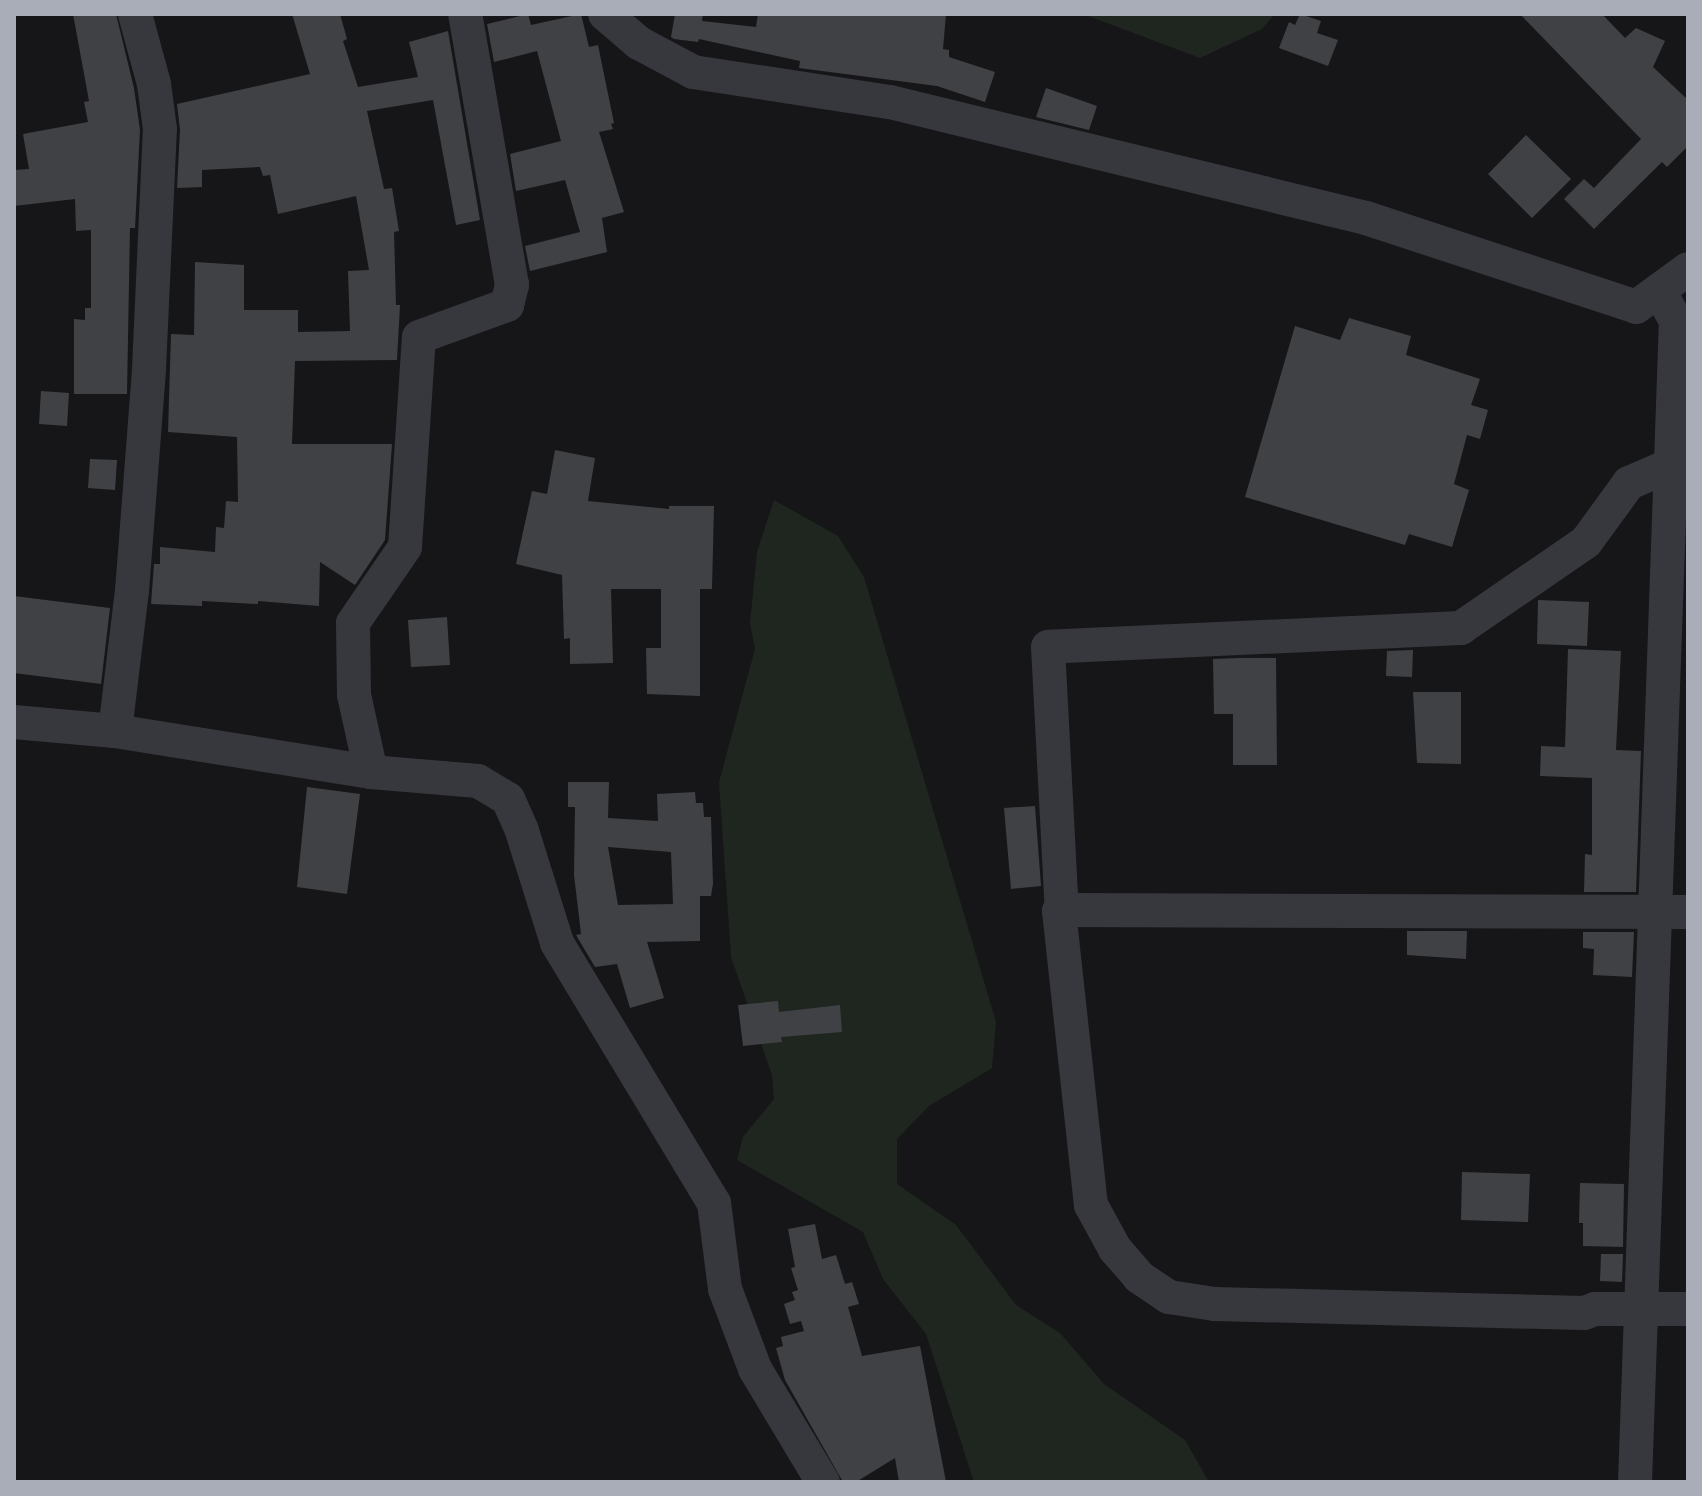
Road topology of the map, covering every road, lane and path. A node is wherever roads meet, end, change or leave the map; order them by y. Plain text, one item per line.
1 (135, 14) edge
2 (465, 14) edge
3 (605, 14) edge
4 (1688, 269) edge
5 (1659, 290) junction
6 (1671, 465) junction
7 (1679, 516) edge
8 (14, 722) edge
9 (115, 731) junction
10 (371, 772) junction
11 (1062, 910) junction
12 (1653, 911) junction
13 (1688, 912) edge
14 (1639, 1308) junction
15 (1688, 1309) edge
16 (823, 1482) edge
17 (1635, 1482) edge

1 - 9 street
2 - 10 street
3 - 5 street
4 - 5 street
5 - 6 street
6 - 7 street
6 - 11 street
7 - 12 street
8 - 9 street
9 - 10 street
10 - 16 street
11 - 12 street
11 - 14 street
12 - 13 street
12 - 14 street
14 - 15 street
14 - 17 street

